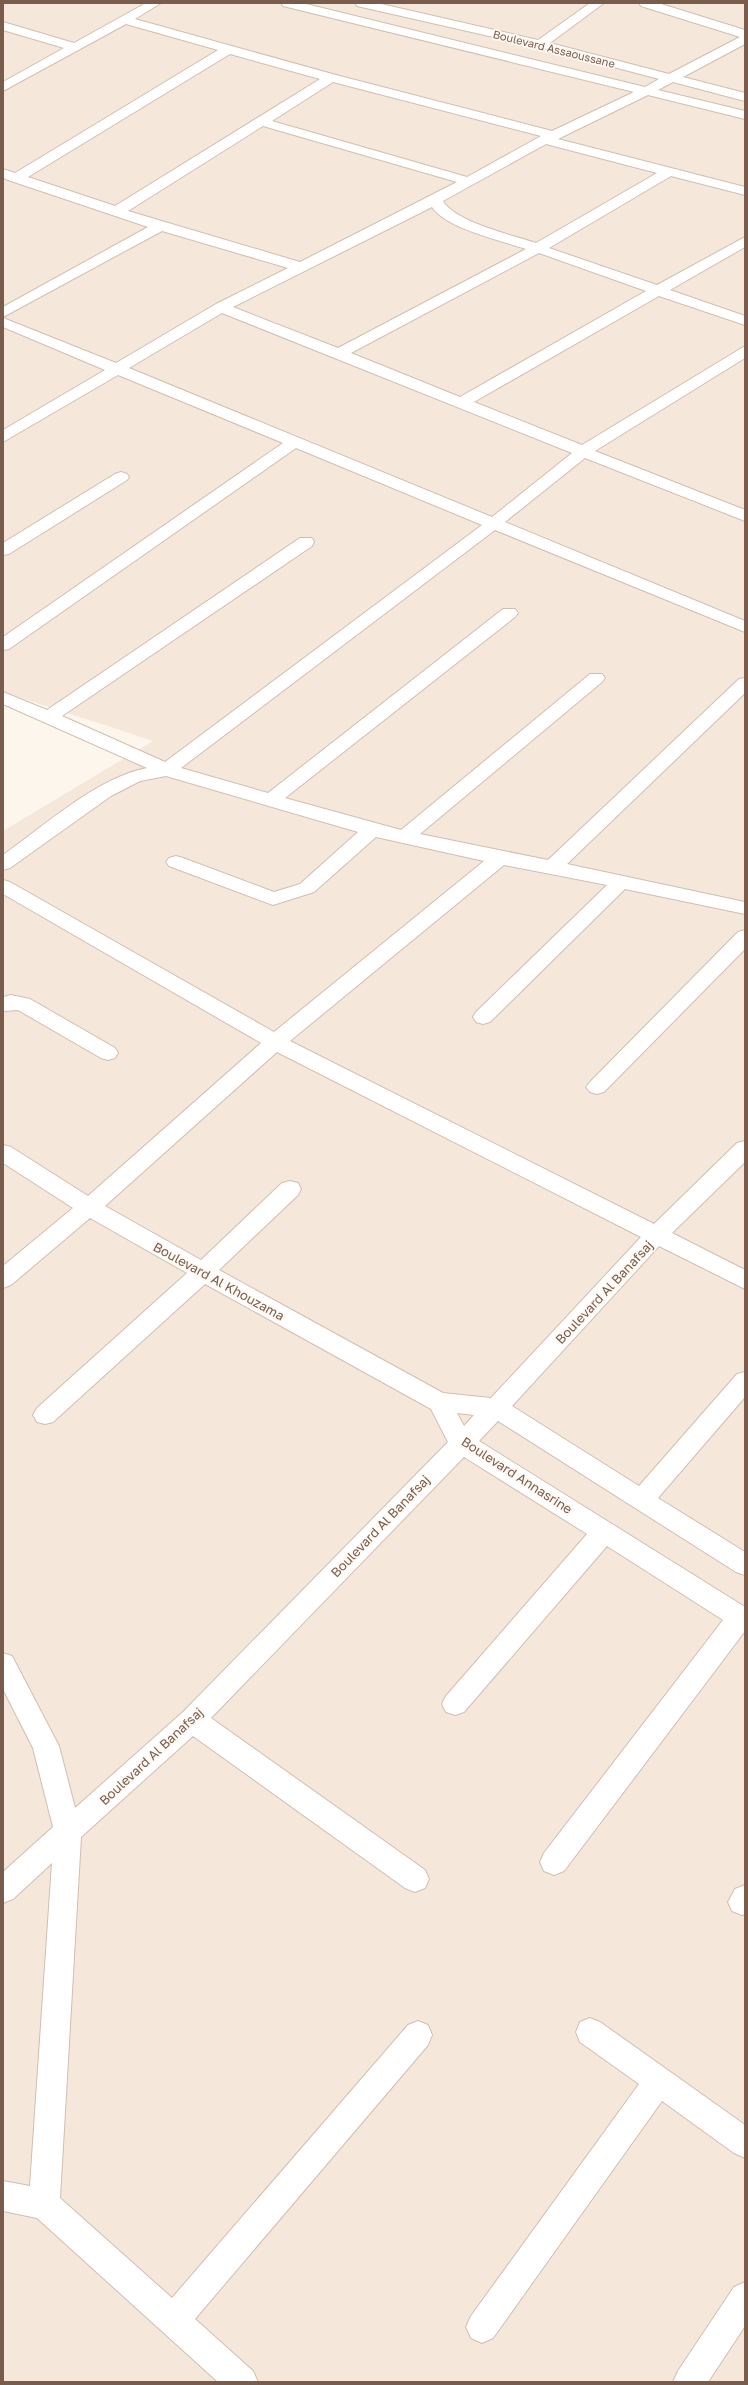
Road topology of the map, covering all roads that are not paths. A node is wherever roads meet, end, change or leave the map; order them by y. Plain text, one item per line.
1 (155, 3) edge
2 (286, 3) edge
3 (366, 3) edge
4 (598, 3) edge
5 (645, 3) edge
6 (125, 20) junction
7 (3, 26) edge
8 (745, 34) edge
9 (745, 39) edge
10 (540, 44) junction
11 (74, 48) junction
12 (227, 50) junction
13 (331, 78) junction
14 (670, 78) junction
15 (3, 87) edge
16 (646, 91) junction
17 (745, 97) edge
18 (745, 115) edge
19 (262, 122) junction
20 (549, 138) junction
21 (670, 171) junction
22 (9, 176) edge
23 (468, 181) junction
24 (745, 190) edge
25 (435, 200) junction
26 (119, 210) junction
27 (160, 226) junction
28 (745, 241) edge
29 (538, 248) junction
30 (298, 266) junction
31 (656, 290) junction
32 (221, 307) junction
33 (3, 313) edge
34 (745, 321) edge
35 (3, 322) edge
36 (745, 351) edge
37 (338, 354) junction
38 (116, 369) junction
39 (461, 403) junction
40 (3, 437) edge
41 (295, 442) junction
42 (584, 451) junction
43 (121, 477) dead end
44 (741, 509) edge
45 (493, 524) junction
46 (306, 542) dead end
47 (3, 550) edge
48 (509, 612) dead end
49 (745, 627) edge
50 (3, 645) edge
51 (596, 678) dead end
52 (745, 684) edge
53 (3, 697) edge
54 (49, 717) junction
55 (167, 770) junction
56 (271, 800) junction
57 (372, 830) junction
58 (405, 837) junction
59 (500, 858) junction
60 (176, 862) dead end
61 (3, 864) edge
62 (552, 867) junction
63 (620, 883) junction
64 (3, 886) edge
65 (745, 908) edge
66 (745, 937) edge
67 (3, 1004) edge
68 (483, 1017) dead end
69 (274, 1042) junction
70 (108, 1053) dead end
71 (597, 1087) dead end
72 (3, 1153) edge
73 (744, 1153) edge
74 (290, 1189) dead end
75 (89, 1207) junction
76 (657, 1234) junction
77 (203, 1272) junction
78 (3, 1279) edge
79 (745, 1280) edge
80 (745, 1381) edge
81 (439, 1402) junction
82 (496, 1408) junction
83 (45, 1415) dead end
84 (460, 1442) junction
85 (641, 1501) junction
86 (605, 1531) junction
87 (745, 1565) edge
88 (742, 1618) edge
89 (3, 1664) edge
90 (455, 1704) dead end
91 (192, 1720) junction
92 (68, 1831) junction
93 (554, 1862) dead end
94 (415, 1879) dead end
95 (3, 1890) edge
96 (590, 2032) dead end
97 (418, 2035) dead end
98 (659, 2081) junction
99 (745, 2143) edge
100 (3, 2196) edge
101 (44, 2204) junction
102 (745, 2298) edge
103 (174, 2320) junction
104 (482, 2327) dead end
105 (242, 2382) edge
106 (689, 2382) edge

1 - 6 street
2 - 16 street
3 - 10 street, Boulevard Assaoussane
4 - 10 street
5 - 8 street
6 - 11 street
6 - 12 street
7 - 11 street
9 - 14 street
10 - 14 street, Boulevard Assaoussane
11 - 15 street
12 - 13 street
12 - 22 street
13 - 19 street
13 - 20 street
14 - 16 street
14 - 17 street, Boulevard Assaoussane
16 - 18 street
16 - 20 street
19 - 23 street
19 - 26 street
20 - 21 street
20 - 23 street
21 - 24 street
21 - 29 street
22 - 26 street
23 - 25 street
25 - 29 street
25 - 30 street
26 - 27 street
27 - 30 street
27 - 33 street
28 - 31 street
29 - 31 street
29 - 37 street
30 - 32 street
31 - 34 street
31 - 39 street
32 - 37 street
32 - 38 street
35 - 38 street
36 - 42 street
37 - 39 street
38 - 40 street
38 - 41 street
39 - 42 street
41 - 45 street
41 - 50 street
42 - 44 street
42 - 45 street
43 - 47 street
45 - 49 street
45 - 55 street
46 - 54 street
48 - 56 street
51 - 58 street
52 - 62 street
53 - 54 street
54 - 55 street
55 - 56 street
55 - 61 street
56 - 57 street
57 - 58 street
57 - 60 street
58 - 59 street
59 - 62 street
59 - 69 street
62 - 63 street
63 - 65 street
63 - 68 street
64 - 69 street
66 - 71 street
67 - 70 street
69 - 75 street
69 - 76 street
72 - 75 street, Boulevard Al Khouzama
73 - 76 street, Boulevard Al Banafsaj
74 - 77 street
75 - 77 street, Boulevard Al Khouzama
75 - 78 street
76 - 79 street
76 - 82 street, Boulevard Al Banafsaj
77 - 81 street, Boulevard Al Khouzama
77 - 83 street
80 - 85 street
81 - 82 street
81 - 84 street, Boulevard Annasrine
82 - 84 street, Boulevard Al Banafsaj
82 - 85 street
84 - 86 street, Boulevard Annasrine
84 - 91 street, Boulevard Al Banafsaj
85 - 87 street
86 - 88 street, Boulevard Annasrine
86 - 90 street
88 - 93 street
89 - 92 street
91 - 92 street, Boulevard Al Banafsaj
91 - 94 street
92 - 95 street, Boulevard Al Banafsaj
92 - 101 street
96 - 98 street
97 - 103 street
98 - 99 street
98 - 104 street
100 - 101 street
101 - 103 street
102 - 106 street
103 - 105 street

